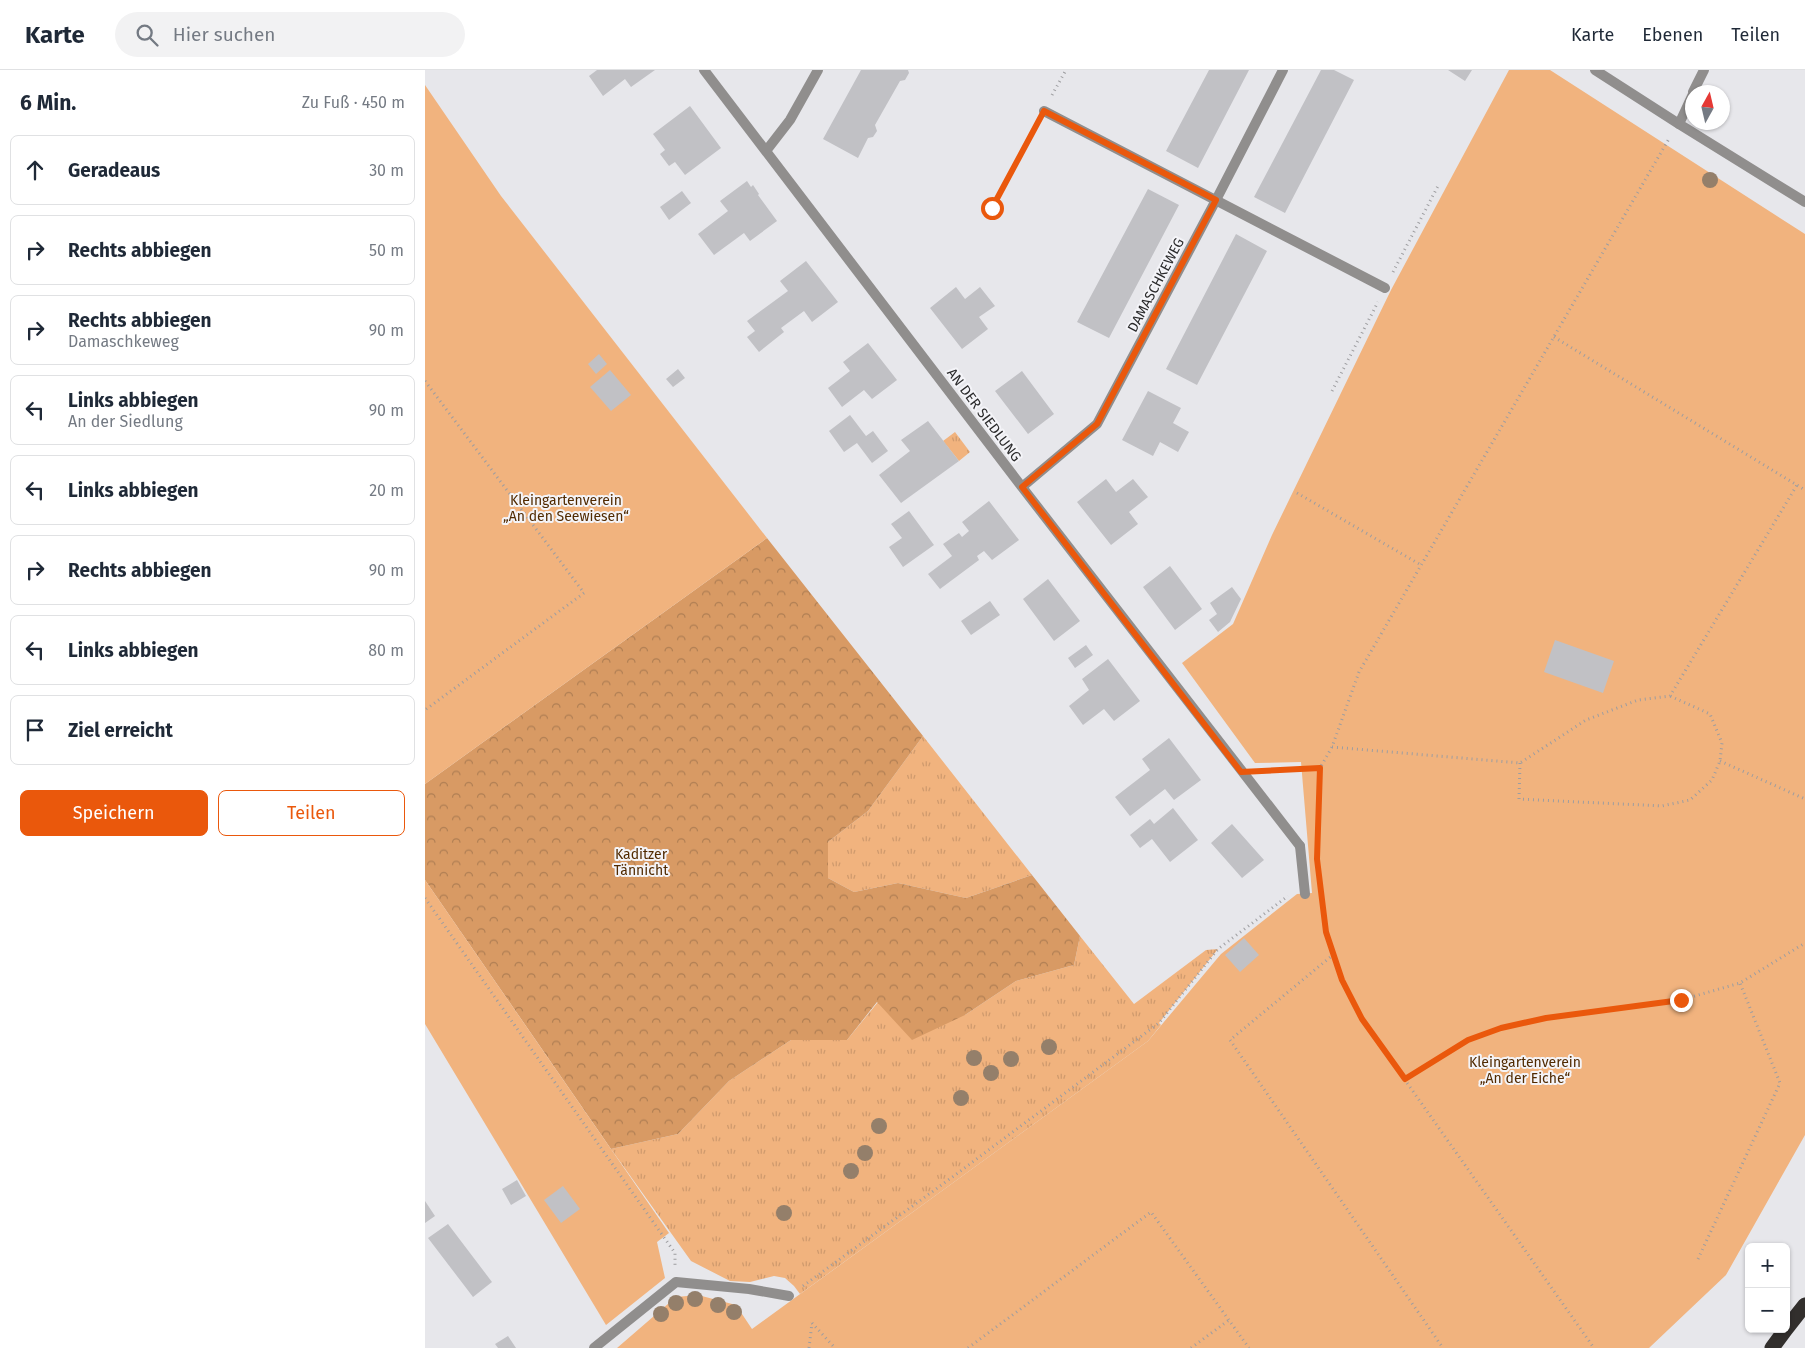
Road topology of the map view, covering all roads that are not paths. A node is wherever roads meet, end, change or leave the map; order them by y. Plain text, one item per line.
1 (704, 70) edge
2 (818, 70) edge
3 (1283, 70) edge
4 (1595, 70) edge
5 (1704, 70) edge
6 (1697, 85) edge
7 (1044, 111) road end
8 (1685, 111) edge
9 (1679, 124) junction
10 (766, 151) junction
11 (1216, 200) junction
12 (1805, 202) edge
13 (1385, 288) dead end
14 (1022, 487) junction
15 (1305, 894) dead end
16 (789, 1296) road end
17 (1805, 1304) edge
18 (1790, 1324) edge
19 (1783, 1333) edge
20 (594, 1348) edge
21 (1772, 1348) edge

1 - 10 street, AN DER SIEDLUNG
2 - 10 street
3 - 11 street, DAMASCHKEWEG
4 - 9 street
5 - 6 street
7 - 11 street
8 - 9 street
9 - 12 street
10 - 14 street, AN DER SIEDLUNG
11 - 13 street
11 - 14 street, DAMASCHKEWEG
14 - 15 street, AN DER SIEDLUNG
16 - 20 street
17 - 18 highway
19 - 21 highway

